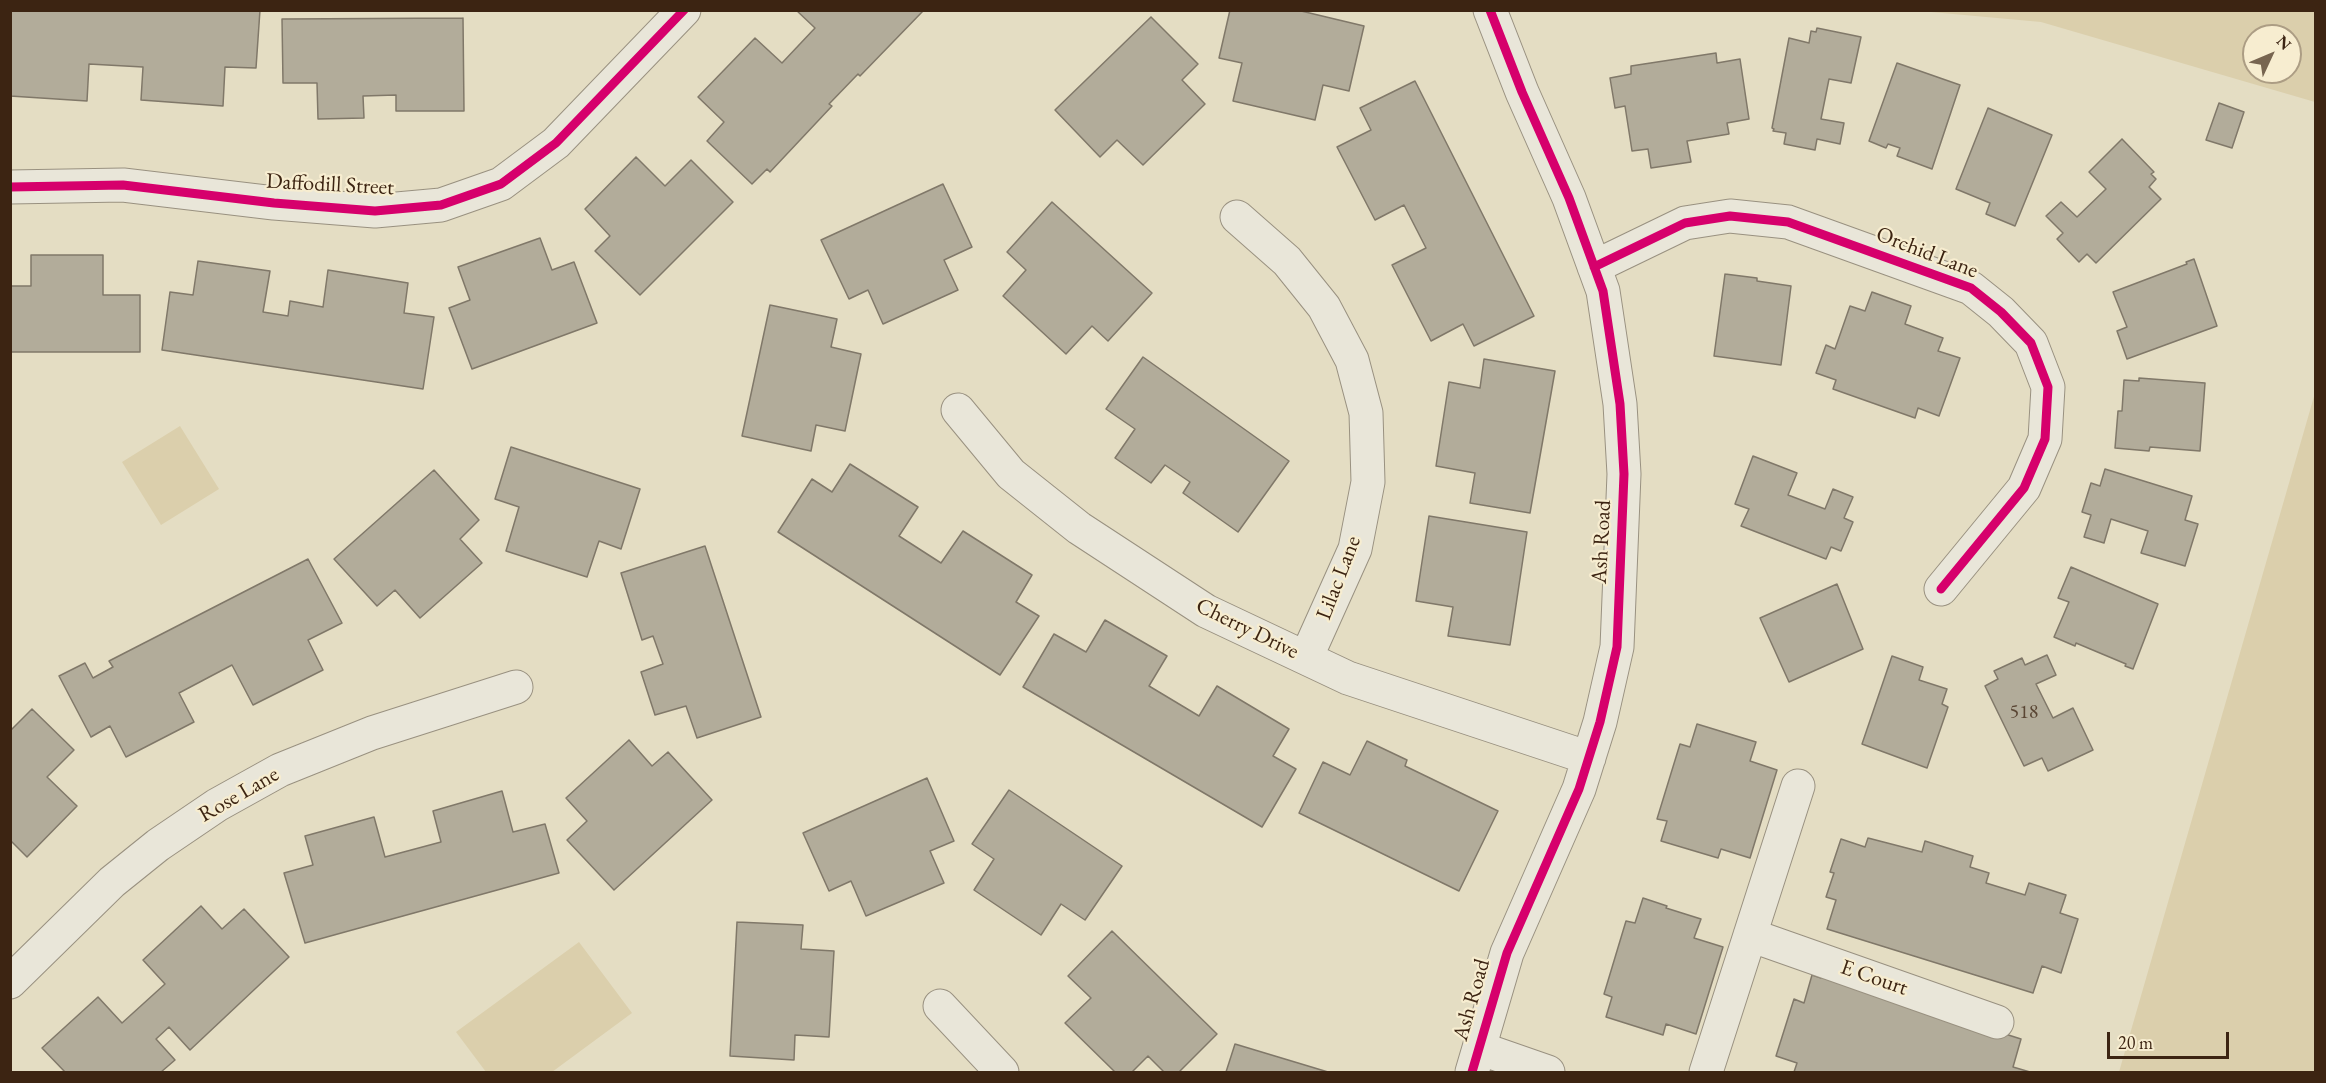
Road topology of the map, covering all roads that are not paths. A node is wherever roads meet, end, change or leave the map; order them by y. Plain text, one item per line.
1 (684, 10) edge
2 (1490, 10) edge
3 (10, 187) edge
4 (1237, 217) dead end
5 (1594, 267) junction
6 (958, 410) dead end
7 (1941, 589) dead end
8 (1306, 658) junction
9 (516, 687) dead end
10 (1589, 758) junction
11 (1798, 786) dead end
12 (1750, 935) junction
13 (10, 982) edge
14 (940, 1006) dead end
15 (1997, 1022) dead end
16 (1475, 1060) edge
17 (1002, 1072) edge
18 (1548, 1072) edge
19 (1706, 1072) edge

1 - 3 street, Daffodill Street
2 - 5 street, Ash Road
4 - 8 street, Lilac Lane
5 - 7 street, Orchid Lane
5 - 10 street, Ash Road
6 - 8 street, Cherry Drive
8 - 10 street, Cherry Drive
9 - 13 street, Rose Lane
10 - 16 street, Ash Road
11 - 12 street
12 - 15 street, E Court
12 - 19 street
14 - 17 street
16 - 18 street

